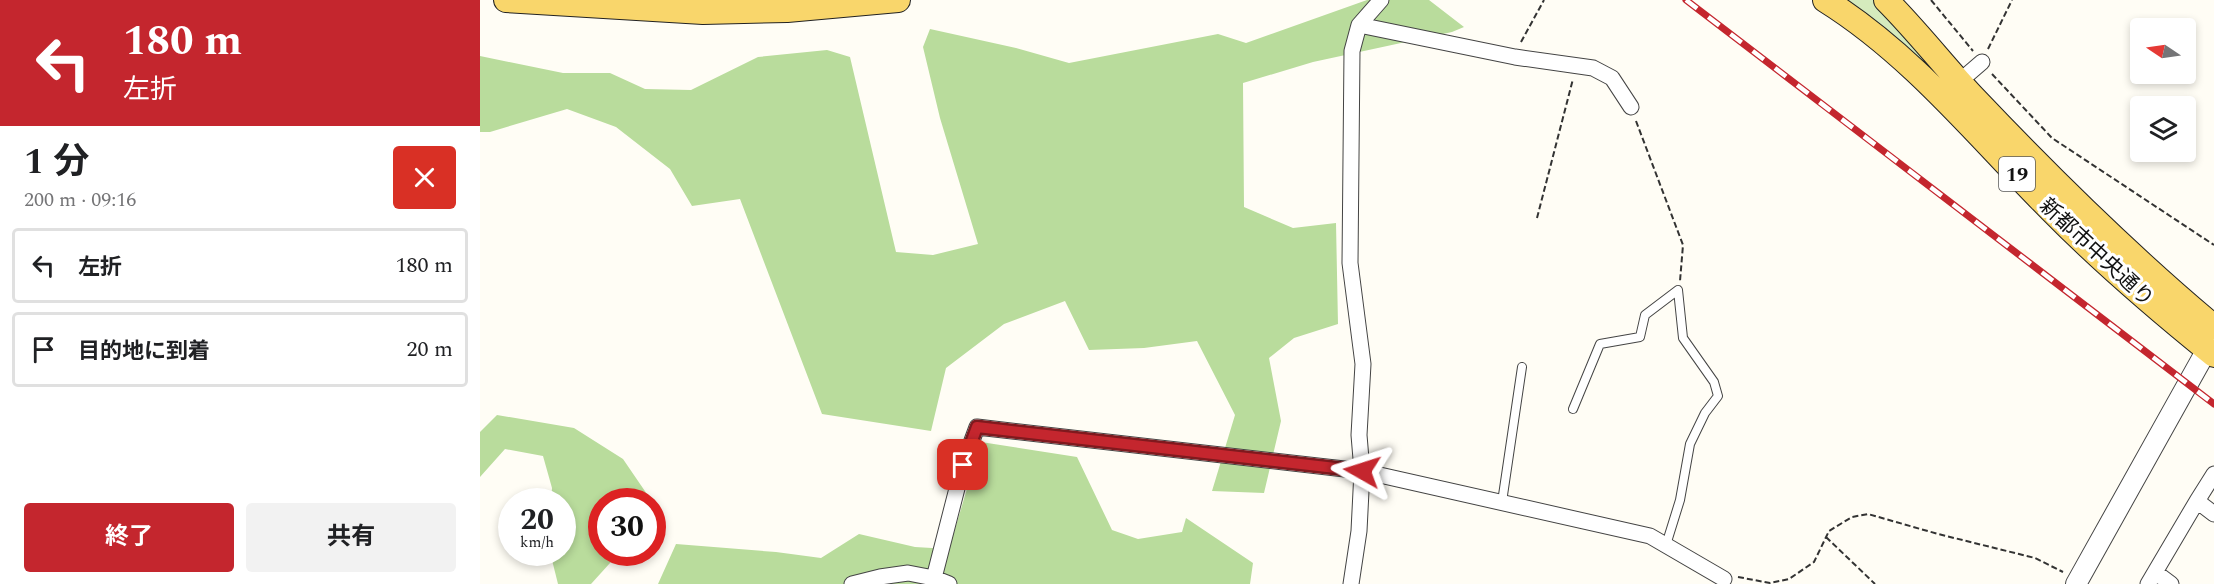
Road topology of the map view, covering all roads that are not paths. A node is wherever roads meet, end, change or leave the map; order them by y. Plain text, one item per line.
1 (506, 0) edge
2 (898, 0) edge
3 (1381, 0) edge
4 (1825, 0) edge
5 (1886, 0) edge
6 (1359, 25) junction
7 (1982, 62) road end
8 (1960, 81) junction
9 (1631, 107) road end
10 (2212, 342) edge
11 (1522, 367) dead end
12 (1573, 409) dead end
13 (1362, 471) junction
14 (2214, 474) edge
15 (2197, 501) junction
16 (1502, 502) junction
17 (2214, 514) edge
18 (1666, 545) junction
19 (934, 578) junction
20 (2151, 578) edge
21 (1723, 579) edge
22 (2077, 582) edge
23 (861, 583) edge
24 (949, 584) edge
25 (1351, 584) edge
26 (2171, 584) edge

1 - 2 main road
3 - 6 street
4 - 10 main road, 新都市中央通り / 19
5 - 8 main road, 新都市中央通り / 19
6 - 9 street
6 - 13 street
7 - 8 street
8 - 10 main road, 新都市中央通り / 19
10 - 22 street
11 - 16 lane
12 - 18 lane
13 - 16 street
13 - 19 street
13 - 25 street
14 - 15 street
15 - 17 street
15 - 20 street
16 - 18 street
18 - 21 street
19 - 23 street
19 - 24 street
20 - 26 street

